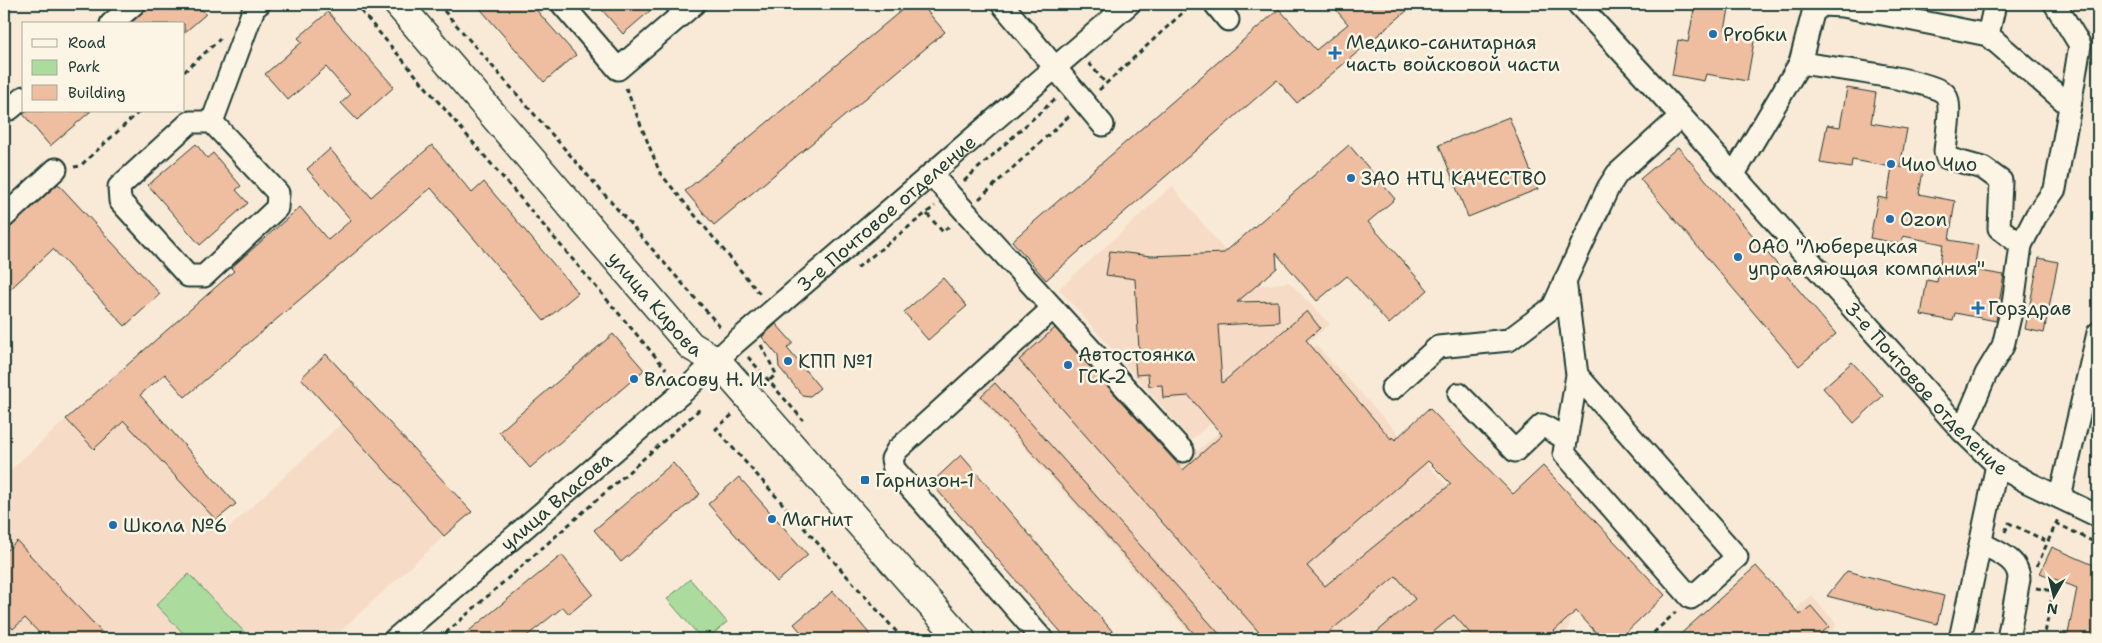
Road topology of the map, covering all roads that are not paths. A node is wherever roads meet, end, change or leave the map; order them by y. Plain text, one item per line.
1 (134, 4) edge
2 (398, 4) edge
3 (562, 4) edge
4 (694, 4) edge
5 (1002, 4) edge
6 (1129, 4) edge
7 (1578, 4) edge
8 (1995, 4) edge
9 (2055, 4) edge
10 (254, 5) edge
11 (1843, 5) edge
12 (113, 22) edge
13 (1988, 35) junction
14 (1800, 63) junction
15 (1057, 68) junction
16 (2070, 106) junction
17 (1681, 116) junction
18 (212, 122) junction
19 (1103, 125) dead end
20 (56, 169) road end
21 (931, 174) junction
22 (1734, 174) junction
23 (4, 217) edge
24 (2021, 245) junction
25 (1565, 280) junction
26 (1053, 308) junction
27 (2098, 333) edge
28 (726, 352) junction
29 (1577, 374) junction
30 (1392, 389) dead end
31 (1459, 394) dead end
32 (1962, 431) junction
33 (1566, 439) junction
34 (1183, 451) dead end
35 (1997, 464) junction
36 (2064, 499) junction
37 (2098, 516) edge
38 (1981, 543) junction
39 (972, 635) edge
40 (396, 639) edge
41 (1042, 639) edge
42 (1960, 639) edge
43 (2008, 639) edge

1 - 12 street
2 - 28 main road, улица Кирова
3 - 4 street
5 - 15 street
6 - 15 street, 3-е Почтовое отделение
7 - 17 street, 3-е Почтовое отделение
8 - 13 street
9 - 16 street
10 - 18 street
11 - 13 street
11 - 14 street
13 - 16 street
14 - 22 street
14 - 24 street
15 - 19 street
15 - 21 street, 3-е Почтовое отделение
16 - 24 street
17 - 22 street, 3-е Почтовое отделение
17 - 25 street
18 - 18 street
20 - 23 street
21 - 26 street
21 - 28 street, 3-е Почтовое отделение
22 - 32 street, 3-е Почтовое отделение
24 - 32 street
25 - 29 street
25 - 30 street
26 - 34 street
26 - 41 street
27 - 36 street
28 - 39 main road, улица Кирова
28 - 40 street, улица Власова
29 - 33 street
29 - 33 street
31 - 33 street
32 - 35 street, 3-е Почтовое отделение
35 - 36 street, 3-е Почтовое отделение
35 - 38 street
36 - 37 street, 3-е Почтовое отделение
38 - 42 street
38 - 43 street

